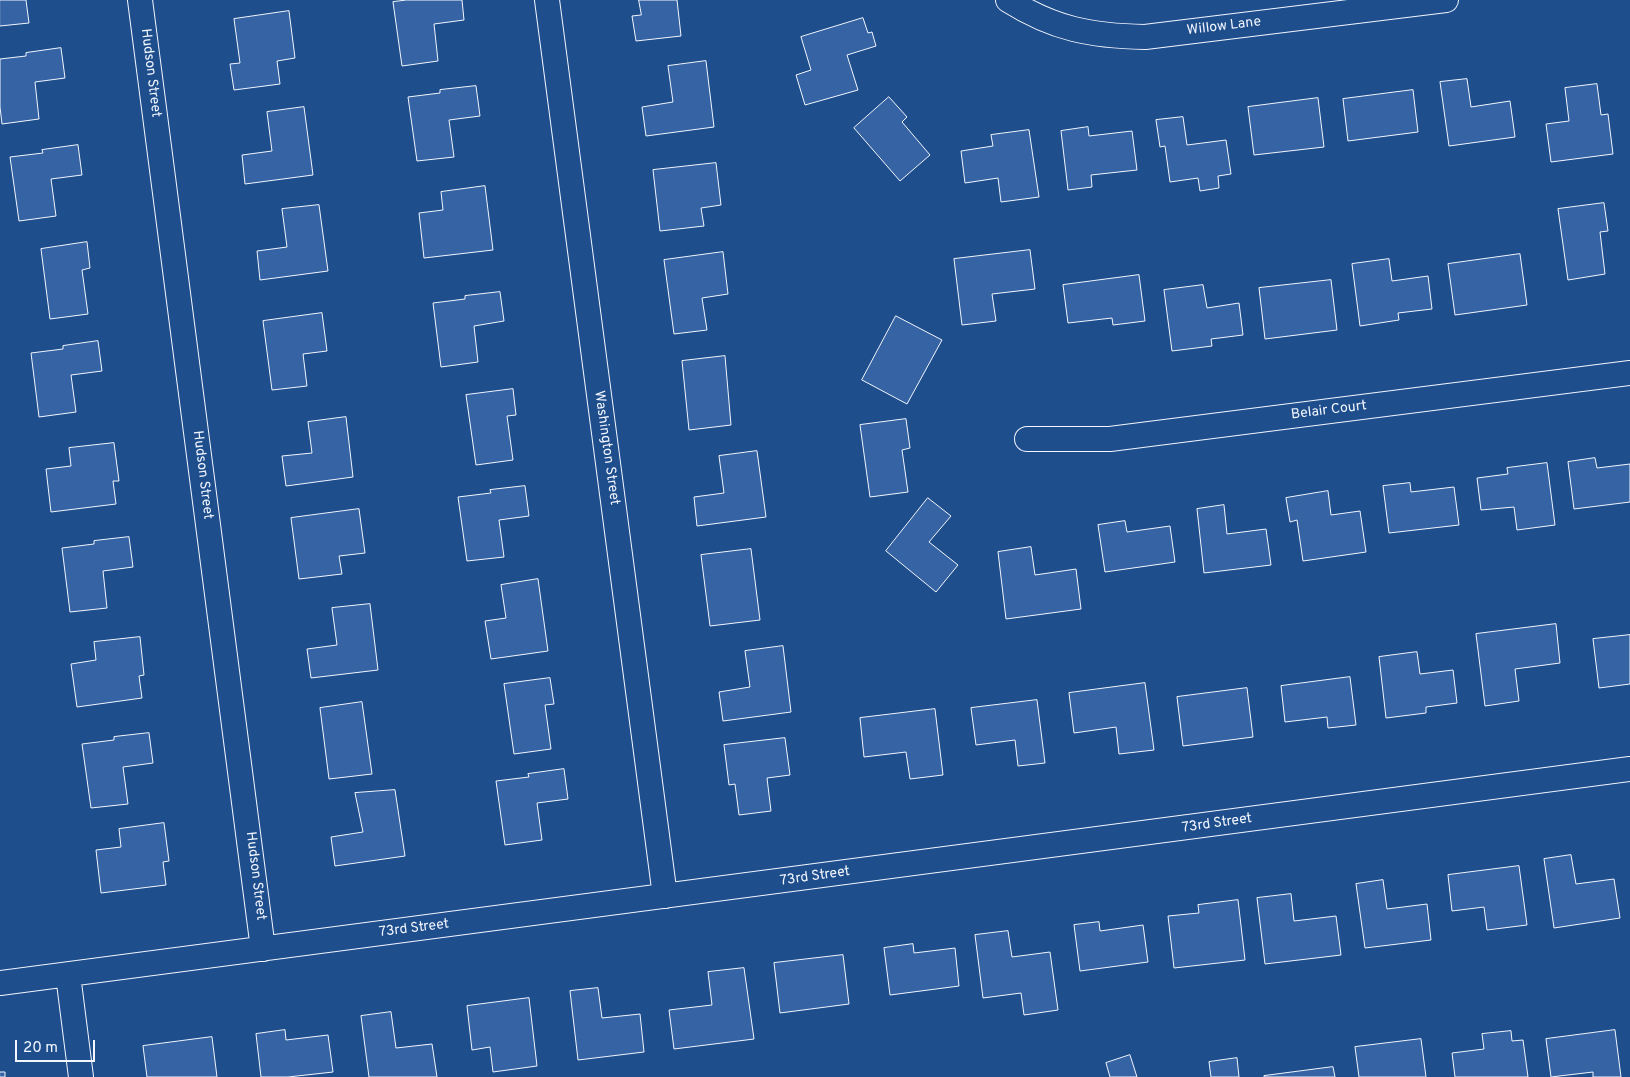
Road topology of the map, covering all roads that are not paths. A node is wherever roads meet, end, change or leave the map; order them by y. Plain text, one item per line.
1 (140, 0) edge
2 (547, 0) edge
3 (1008, 0) edge
4 (1446, 0) edge
5 (1630, 373) edge
6 (1027, 439) dead end
7 (1630, 769) edge
8 (665, 896) junction
9 (263, 949) junction
10 (68, 975) junction
11 (0, 983) edge
12 (81, 1077) edge

1 - 9 street, Hudson Street
2 - 8 street, Washington Street
3 - 4 street, Willow Lane
5 - 6 street, Belair Court
7 - 8 street, 73rd Street
8 - 9 street, 73rd Street
9 - 10 street, 73rd Street
10 - 11 street, 73rd Street
10 - 12 street

